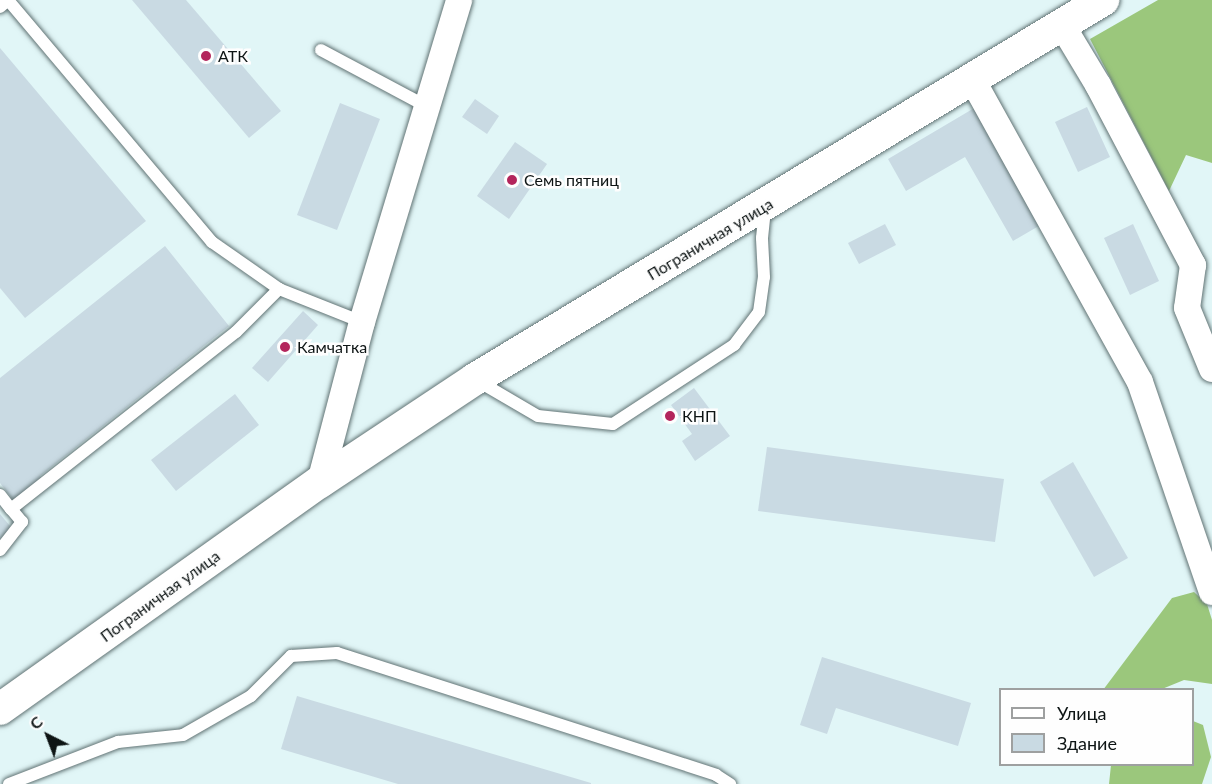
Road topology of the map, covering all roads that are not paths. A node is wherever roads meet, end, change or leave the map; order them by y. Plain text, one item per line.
1 (459, 0) edge
2 (1103, 0) edge
3 (0, 7) edge
4 (1062, 25) junction
5 (321, 50) dead end
6 (972, 79) junction
7 (426, 106) junction
8 (765, 206) junction
9 (279, 289) junction
10 (362, 322) junction
11 (1212, 369) edge
12 (475, 379) junction
13 (320, 482) junction
14 (0, 495) edge
15 (11, 508) junction
16 (0, 550) edge
17 (1212, 592) edge
18 (0, 709) edge
19 (9, 784) edge
20 (730, 784) edge

1 - 7 street
2 - 4 street, Пограничная улица
3 - 9 lane
4 - 6 street, Пограничная улица
4 - 11 street
5 - 7 lane
6 - 8 street, Пограничная улица
6 - 17 street
7 - 10 street
8 - 12 street, Пограничная улица
8 - 12 lane
9 - 10 lane
9 - 15 lane
10 - 13 street
12 - 13 street, Пограничная улица
13 - 18 street, Пограничная улица
14 - 15 lane
15 - 16 lane
19 - 20 lane

